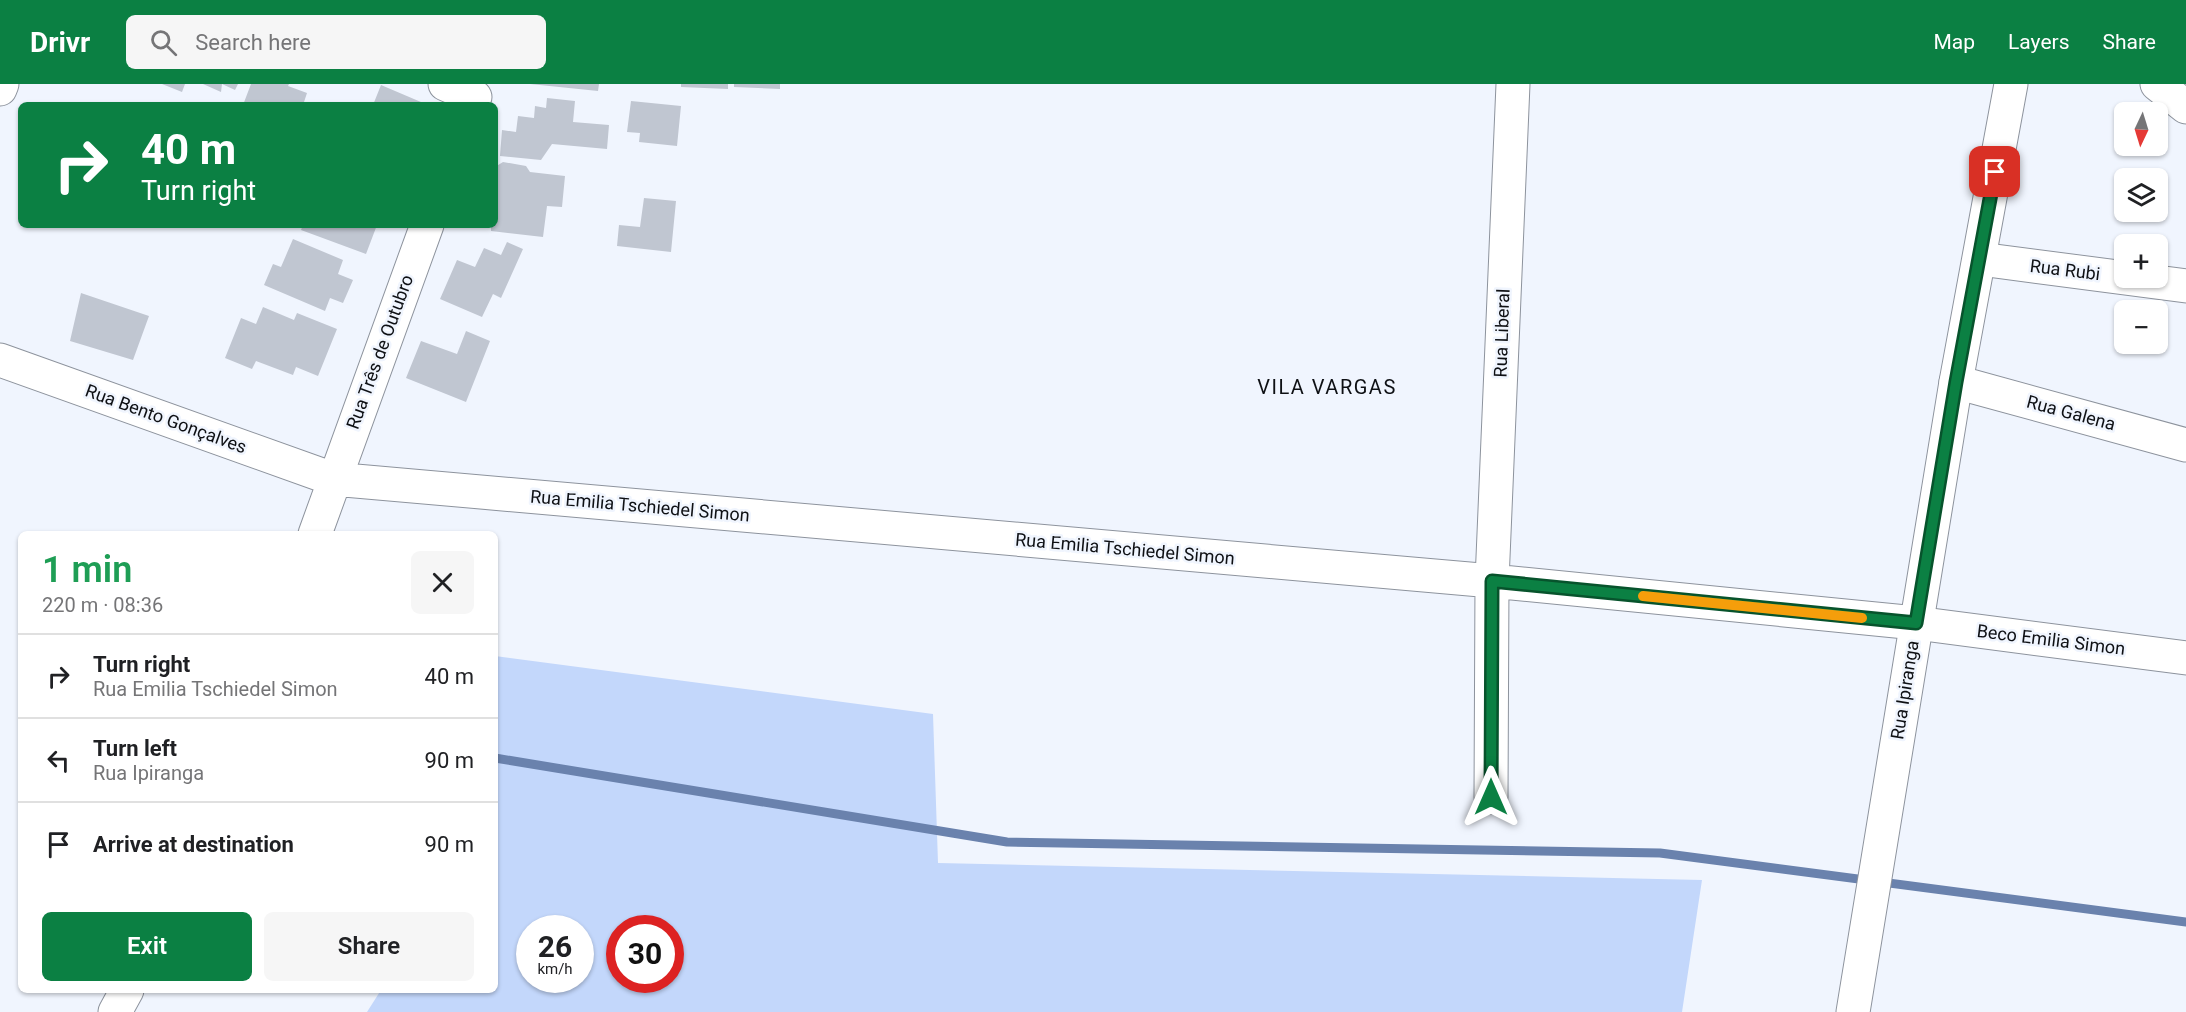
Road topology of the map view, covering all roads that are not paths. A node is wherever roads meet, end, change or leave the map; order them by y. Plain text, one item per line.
1 (2, 84) edge
2 (445, 84) edge
3 (1513, 84) edge
4 (2011, 84) edge
5 (2157, 84) edge
6 (0, 89) edge
7 (475, 95) edge
8 (2186, 108) edge
9 (426, 228) edge
10 (1980, 259) junction
11 (2186, 286) edge
12 (0, 360) edge
13 (1956, 382) junction
14 (2186, 444) edge
15 (333, 479) junction
16 (316, 531) edge
17 (1492, 581) junction
18 (1916, 623) junction
19 (2186, 658) edge
20 (1491, 797) dead end
21 (125, 993) edge
22 (115, 1012) edge
23 (1853, 1012) edge

1 - 6 street
2 - 7 street
3 - 17 street, Rua Liberal
4 - 10 street, Rua Ipiranga
5 - 8 street
9 - 15 street, Rua Três de Outubro
10 - 11 street, Rua Rubi
10 - 13 street, Rua Ipiranga
12 - 15 street, Rua Bento Gonçalves
13 - 14 street, Rua Galena
13 - 18 street, Rua Ipiranga
15 - 16 street, Rua Três de Outubro
15 - 17 street, Rua Emilia Tschiedel Simon
17 - 18 street, Rua Emilia Tschiedel Simon
17 - 20 street, Rua Liberal
18 - 19 street, Beco Emilia Simon
18 - 23 street, Rua Ipiranga
21 - 22 street

